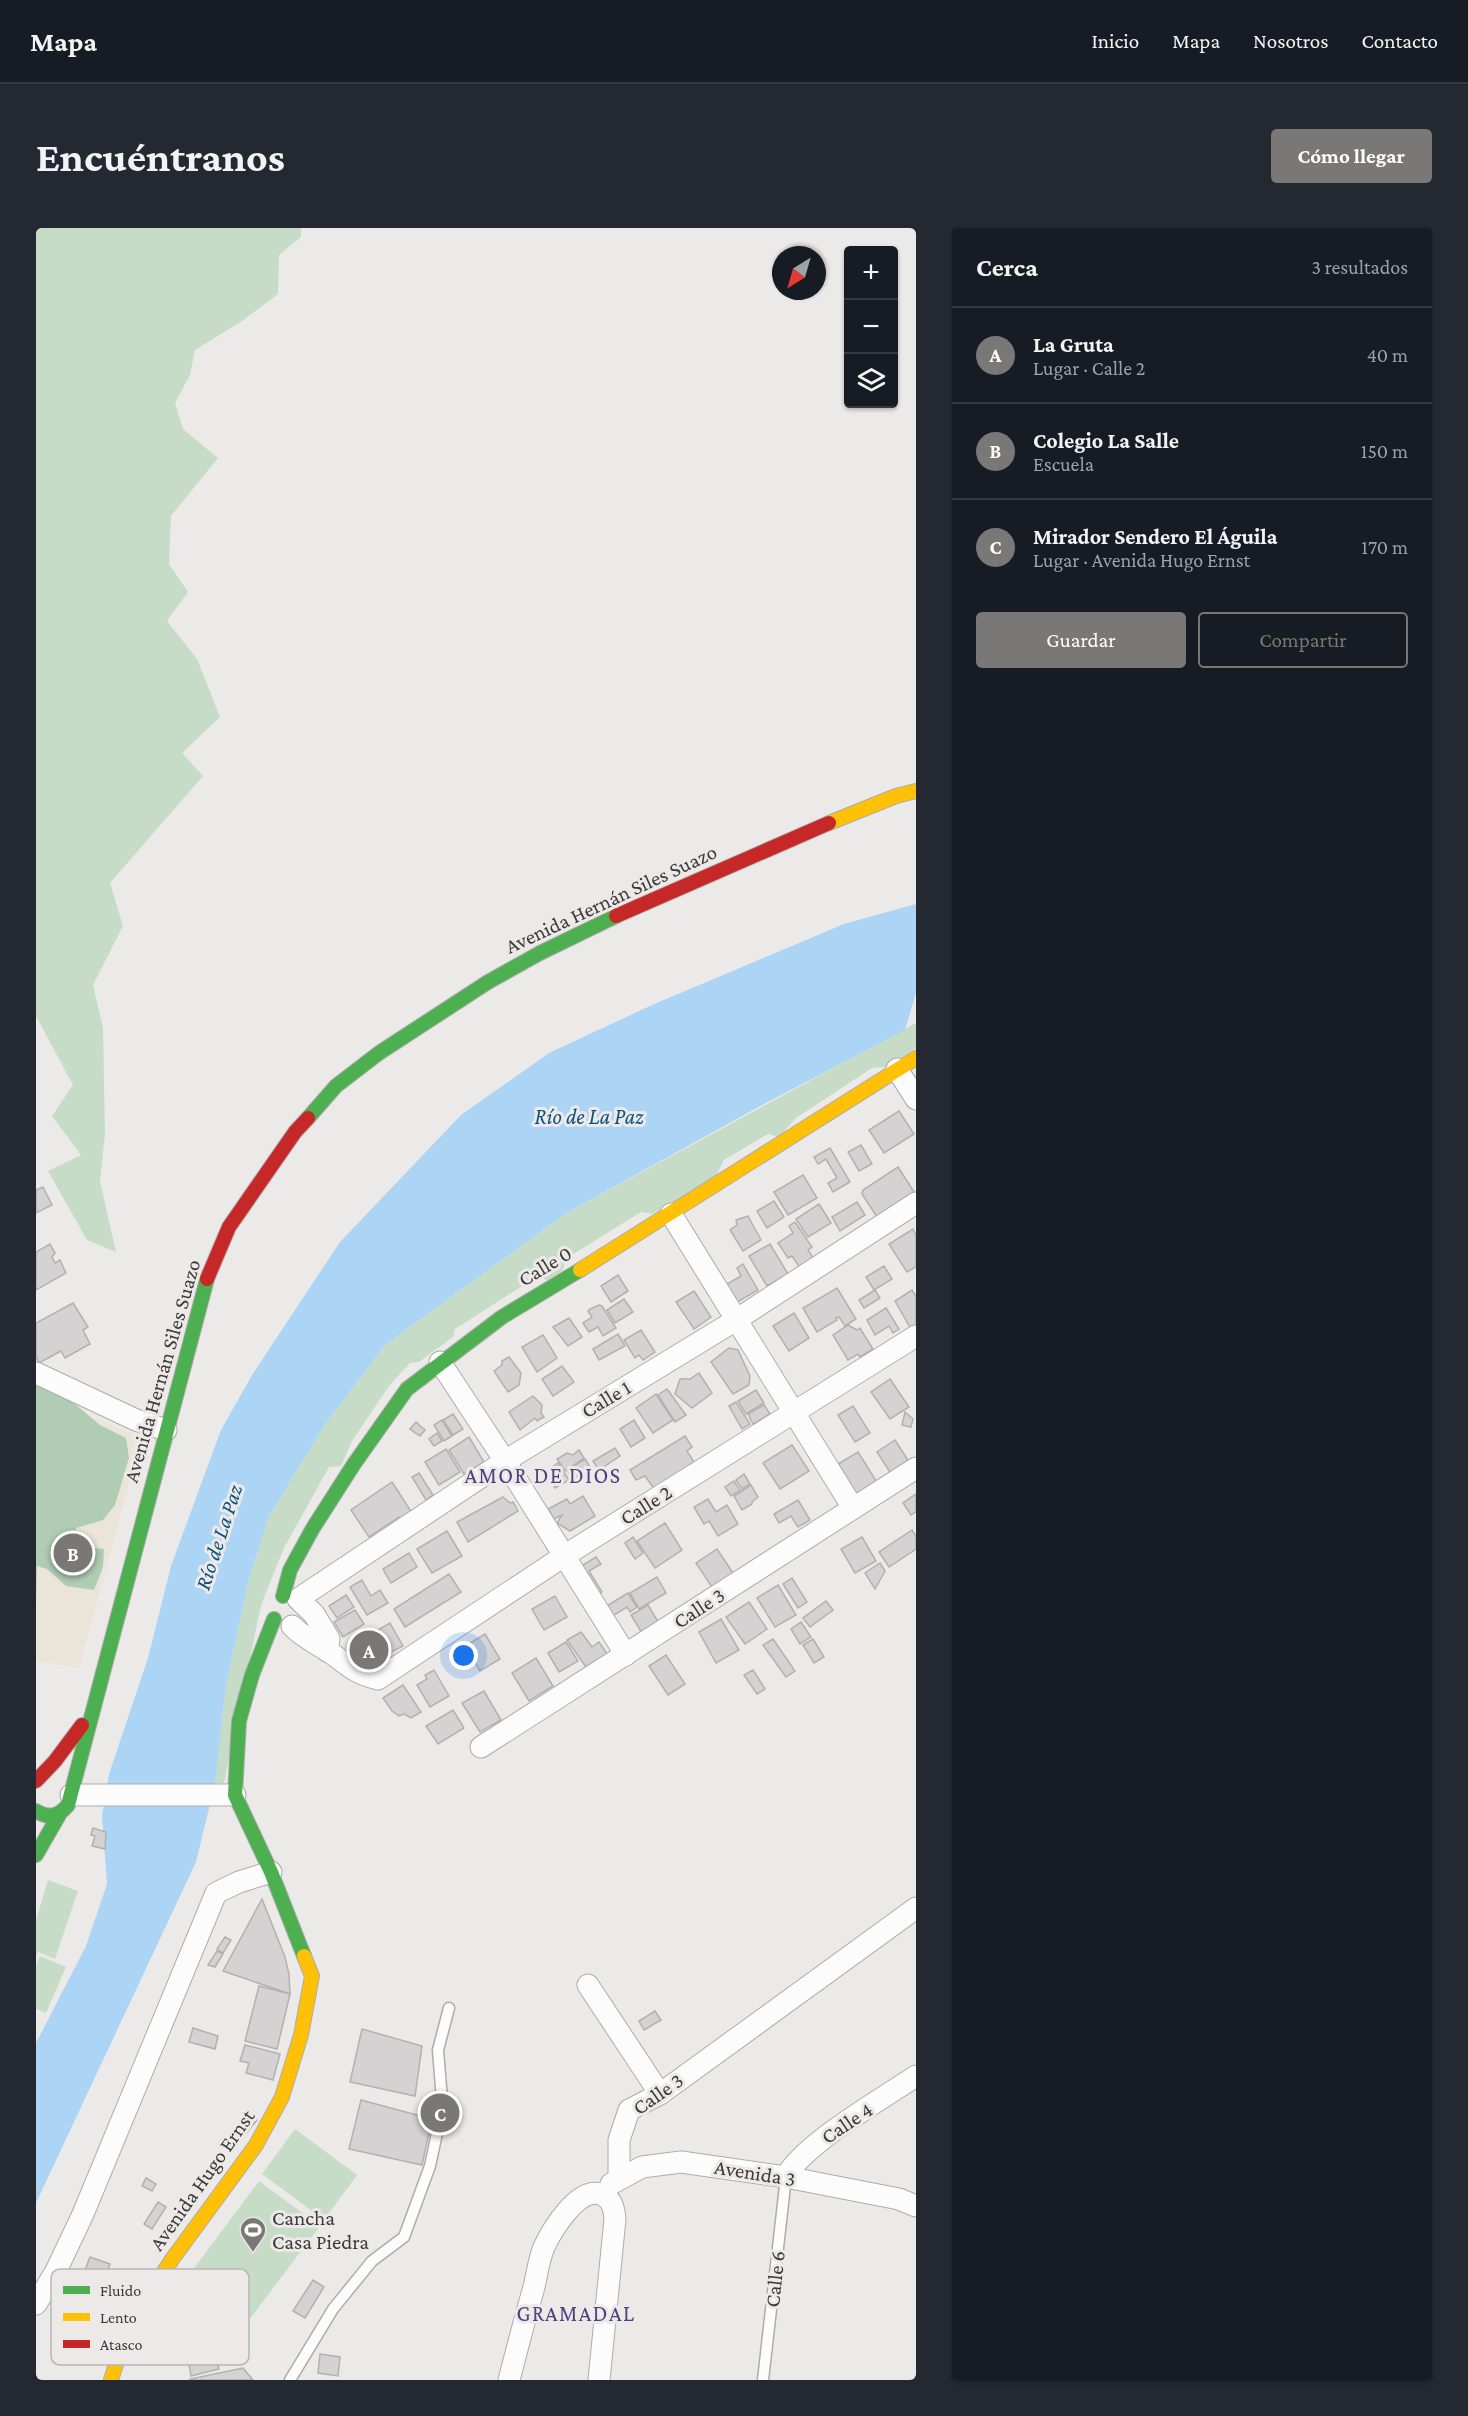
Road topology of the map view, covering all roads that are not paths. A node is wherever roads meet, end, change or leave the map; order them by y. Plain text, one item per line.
1 (916, 791) edge
2 (916, 1058) edge
3 (897, 1070) junction
4 (916, 1099) edge
5 (916, 1203) edge
6 (671, 1214) junction
7 (736, 1320) junction
8 (916, 1336) edge
9 (440, 1362) junction
10 (36, 1372) edge
11 (794, 1413) junction
12 (166, 1430) junction
13 (505, 1461) junction
14 (916, 1468) edge
15 (853, 1508) junction
16 (564, 1556) junction
17 (294, 1599) junction
18 (284, 1624) junction
19 (266, 1642) joint
20 (327, 1650) junction
21 (626, 1655) junction
22 (93, 1706) junction
23 (481, 1746) dead end
24 (37, 1780) edge
25 (81, 1795) junction
26 (235, 1795) junction
27 (36, 1811) edge
28 (59, 1815) junction
29 (36, 1855) edge
30 (271, 1872) junction
31 (916, 1908) edge
32 (588, 1985) dead end
33 (449, 2008) dead end
34 (916, 2076) edge
35 (660, 2094) junction
36 (786, 2177) junction
37 (619, 2178) junction
38 (598, 2194) junction
39 (916, 2206) edge
40 (57, 2269) edge
41 (166, 2269) edge
42 (51, 2279) edge
43 (36, 2304) edge
44 (116, 2365) edge
45 (111, 2380) edge
46 (290, 2380) edge
47 (509, 2380) edge
48 (599, 2380) edge
49 (764, 2380) edge

1 - 12 street, Avenida Hernán Siles Suazo
2 - 3 street, Calle 0
3 - 4 street
3 - 6 street, Calle 0
5 - 7 street, Calle 1
6 - 7 street
6 - 9 street, Calle 0
7 - 11 street
7 - 13 street, Calle 1
8 - 11 street, Calle 2
9 - 13 street
9 - 17 street, Calle 0
10 - 12 street
11 - 15 street
11 - 16 street, Calle 2
12 - 22 street, Avenida Hernán Siles Suazo
13 - 16 street
13 - 17 street, Calle 1
14 - 15 street, Calle 3
15 - 21 street, Calle 3
16 - 20 street, Calle 2
16 - 21 street
17 - 18 street
17 - 18 street
17 - 20 street
18 - 19 street
18 - 20 street
19 - 26 street
21 - 23 street, Calle 3
22 - 24 street, Avenida Hernán Siles Suazo
22 - 25 street, Avenida Hernán Siles Suazo
24 - 25 street
25 - 26 street
25 - 28 street, Avenida Hernán Siles Suazo
26 - 30 street, Avenida Hugo Ernst
27 - 28 street
28 - 29 street, Avenida Hernán Siles Suazo
30 - 40 street
30 - 41 street, Avenida Hugo Ernst
31 - 35 street, Calle 3
32 - 35 street
33 - 46 lane
34 - 36 street, Calle 4
35 - 37 street, Calle 3
36 - 37 street, Avenida 3
36 - 39 street, Avenida 3
36 - 49 lane, Calle 6
37 - 38 street, Avenida 3
38 - 47 street, Avenida 3
38 - 48 street
42 - 43 street
44 - 45 street, Avenida Hugo Ernst

